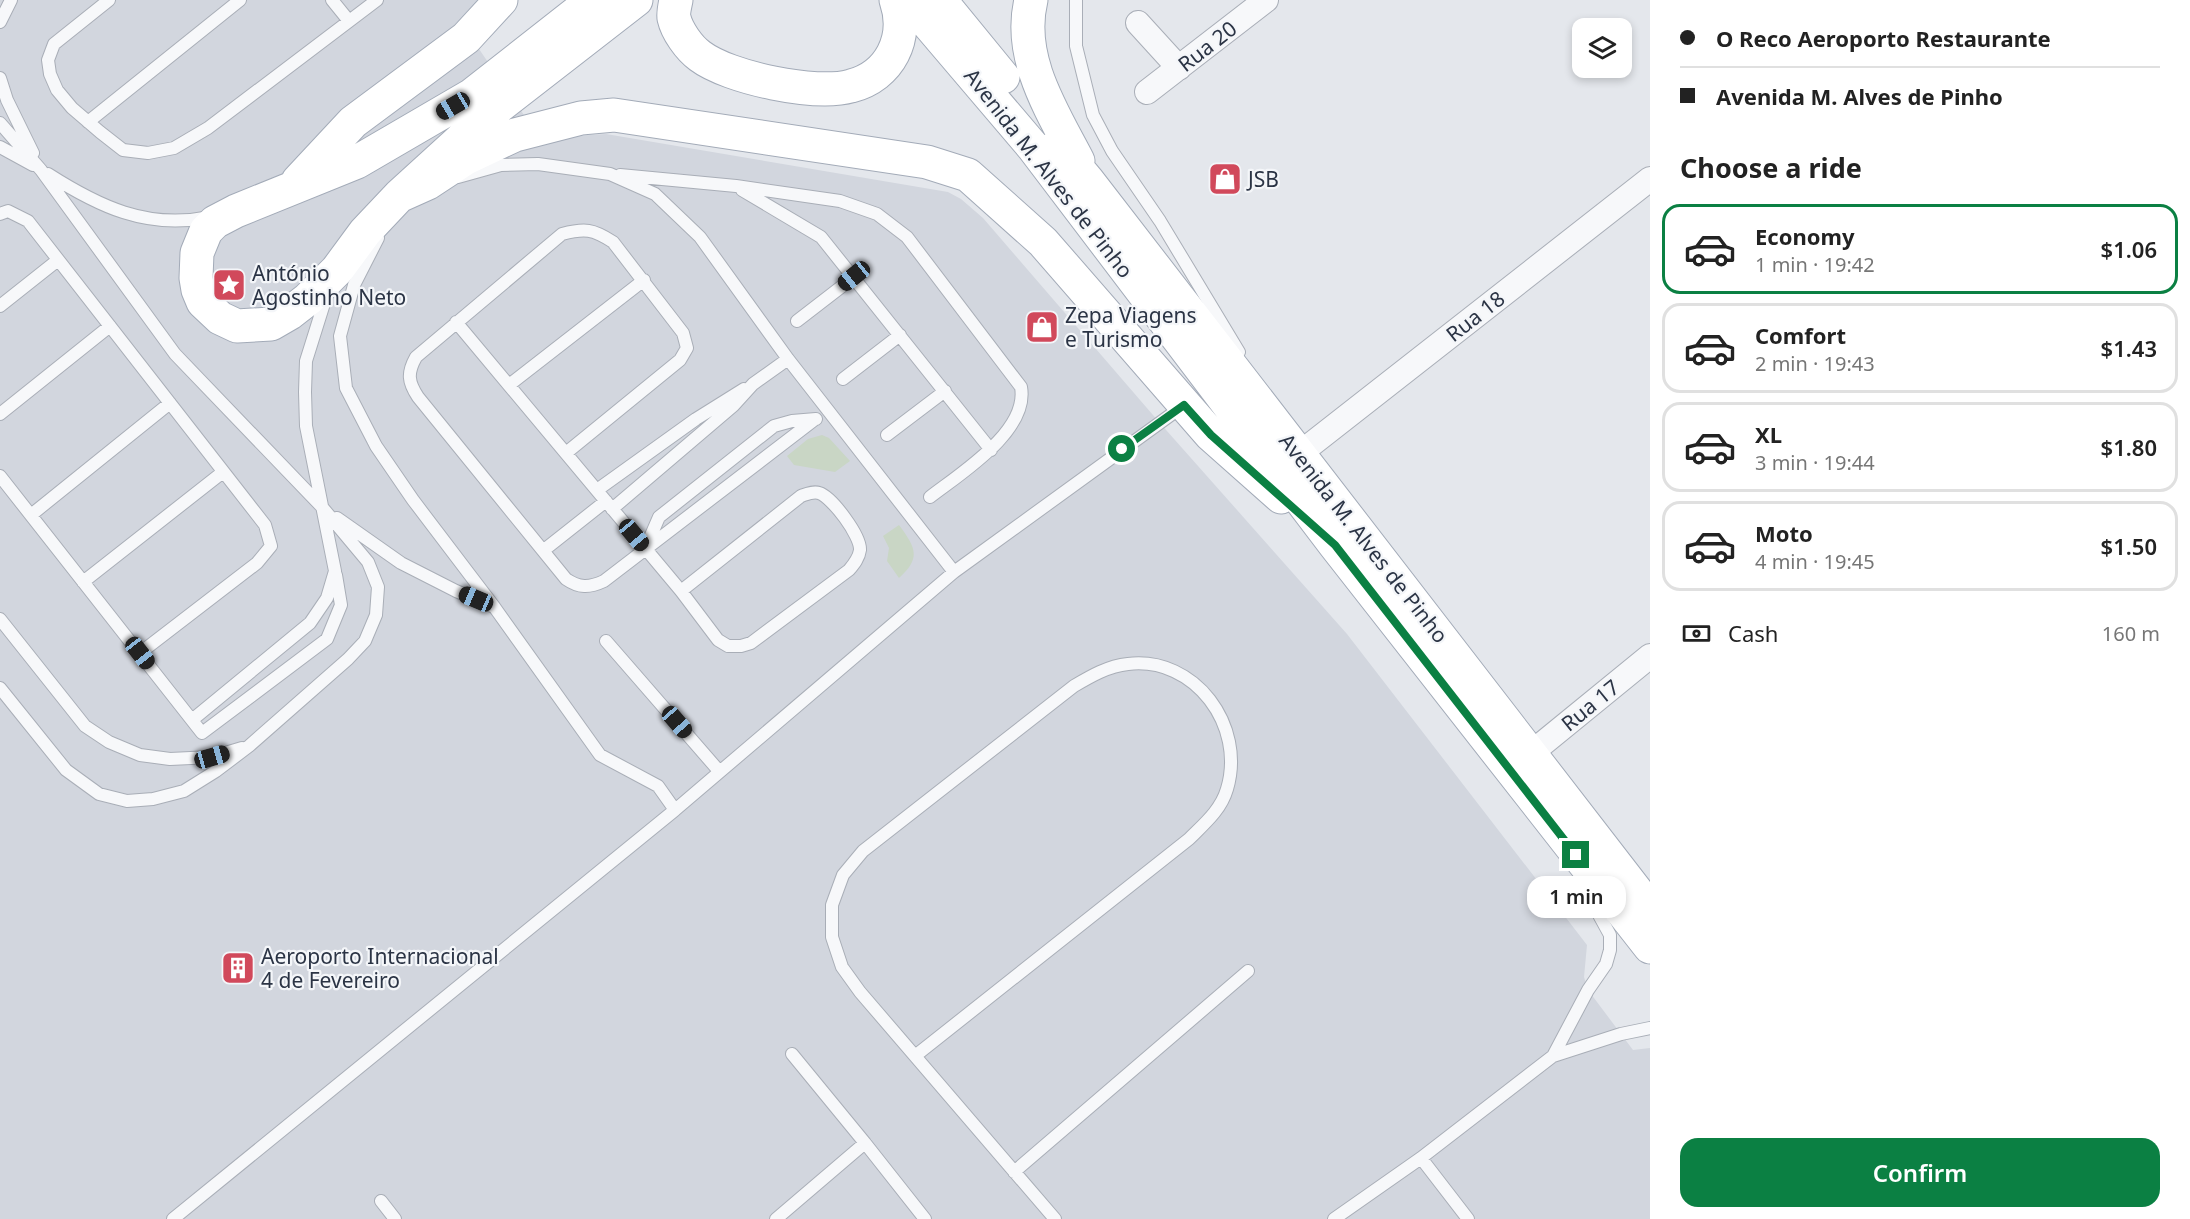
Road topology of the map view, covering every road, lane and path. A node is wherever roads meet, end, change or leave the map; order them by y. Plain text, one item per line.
1 (11, 0) edge
2 (109, 0) edge
3 (240, 0) edge
4 (332, 0) edge
5 (377, 0) edge
6 (501, 0) edge
7 (593, 0) edge
8 (636, 0) edge
9 (676, 0) edge
10 (896, 0) edge
11 (908, 0) edge
12 (940, 0) edge
13 (1031, 0) edge
14 (1076, 0) edge
15 (1266, 0) edge
16 (349, 21) junction
17 (0, 22) edge
18 (1138, 23) dead end
19 (1179, 68) junction
20 (0, 78) edge
21 (1147, 92) dead end
22 (88, 122) junction
23 (0, 123) edge
24 (0, 147) edge
25 (41, 170) junction
26 (610, 174) junction
27 (1650, 178) edge
28 (1088, 181) junction
29 (736, 186) junction
30 (291, 189) junction
31 (411, 198) junction
32 (236, 211) junction
33 (0, 214) edge
34 (58, 260) junction
35 (337, 270) junction
36 (854, 276) junction
37 (644, 280) junction
38 (0, 306) edge
39 (797, 321) dead end
40 (456, 322) junction
41 (110, 326) junction
42 (900, 335) junction
43 (788, 359) junction
44 (843, 379) dead end
45 (753, 384) junction
46 (509, 385) junction
47 (945, 391) junction
48 (170, 403) junction
49 (1184, 405) junction
50 (828, 410) junction
51 (0, 414) edge
52 (814, 420) junction
53 (887, 435) dead end
54 (991, 450) junction
55 (566, 453) junction
56 (1299, 454) junction
57 (223, 472) junction
58 (0, 476) edge
59 (597, 490) junction
60 (930, 497) dead end
61 (609, 505) junction
62 (322, 507) junction
63 (31, 515) junction
64 (1335, 545) junction
65 (645, 548) junction
66 (544, 550) junction
67 (335, 571) junction
68 (954, 572) junction
69 (83, 582) junction
70 (681, 591) junction
71 (495, 608) junction
72 (0, 619) edge
73 (606, 641) dead end
74 (140, 653) junction
75 (1650, 657) edge
76 (0, 688) edge
77 (192, 720) junction
78 (249, 747) junction
79 (1530, 754) junction
80 (719, 771) junction
81 (675, 810) junction
82 (1547, 818) junction
83 (1650, 909) edge
84 (1650, 947) edge
85 (1248, 971) dead end
86 (1650, 1028) edge
87 (792, 1054) dead end
88 (915, 1056) junction
89 (1553, 1056) junction
90 (865, 1143) junction
91 (1421, 1158) junction
92 (1014, 1172) junction
93 (381, 1201) dead end
94 (173, 1219) edge
95 (395, 1219) edge
96 (776, 1219) edge
97 (925, 1219) edge
98 (1055, 1219) edge
99 (1334, 1219) edge
100 (1468, 1219) edge

1 - 17 lane
2 - 22 lane
3 - 22 lane
4 - 16 lane
5 - 16 lane
6 - 30 main road
7 - 30 main road
8 - 31 main road
9 - 10 main road
11 - 64 main road, Avenida M. Alves de Pinho
12 - 28 main road, Avenida M. Alves de Pinho
13 - 28 main road
14 - 56 lane
15 - 19 street, Rua 20
16 - 22 lane
18 - 19 street
19 - 21 street, Rua 20
20 - 25 lane
23 - 25 lane
24 - 25 lane
25 - 32 lane
25 - 62 lane
26 - 29 lane
26 - 31 lane
26 - 43 lane
27 - 56 street, Rua 18
28 - 56 main road, Avenida M. Alves de Pinho
29 - 36 lane
29 - 54 lane
30 - 32 main road
31 - 35 main road
31 - 49 main road
32 - 35 main road
33 - 34 lane
34 - 38 lane
34 - 41 lane
35 - 62 lane
35 - 71 lane
36 - 39 lane
36 - 42 lane
37 - 40 lane
37 - 46 lane
37 - 55 lane
40 - 46 lane
40 - 66 lane
41 - 48 lane
41 - 51 lane
42 - 44 lane
42 - 47 lane
43 - 45 lane
43 - 50 lane
45 - 59 lane
45 - 61 lane
46 - 55 lane
47 - 53 lane
47 - 54 lane
48 - 57 lane
48 - 63 lane
49 - 64 main road
49 - 68 lane
50 - 52 lane
50 - 68 lane
52 - 65 lane
52 - 65 lane
54 - 60 lane
55 - 59 lane
56 - 79 main road, Avenida M. Alves de Pinho
57 - 69 lane
57 - 74 lane
58 - 63 lane
59 - 61 lane
61 - 65 lane
61 - 66 lane
62 - 67 lane
62 - 71 lane
62 - 78 lane
63 - 69 lane
64 - 82 main road, Avenida M. Alves de Pinho
65 - 66 lane
65 - 70 lane
67 - 77 lane
67 - 77 lane
68 - 80 lane
69 - 74 lane
70 - 70 lane
71 - 81 lane
72 - 78 lane
73 - 80 lane
74 - 77 lane
75 - 79 street, Rua 17
76 - 78 lane
79 - 83 main road, Avenida M. Alves de Pinho
80 - 81 lane
81 - 94 lane
82 - 84 main road, Avenida M. Alves de Pinho
82 - 89 lane
85 - 92 lane
86 - 89 lane
87 - 90 lane
88 - 88 lane
88 - 92 lane
89 - 91 lane
90 - 96 lane
90 - 97 lane
91 - 99 lane
91 - 100 lane
92 - 98 lane
93 - 95 lane

